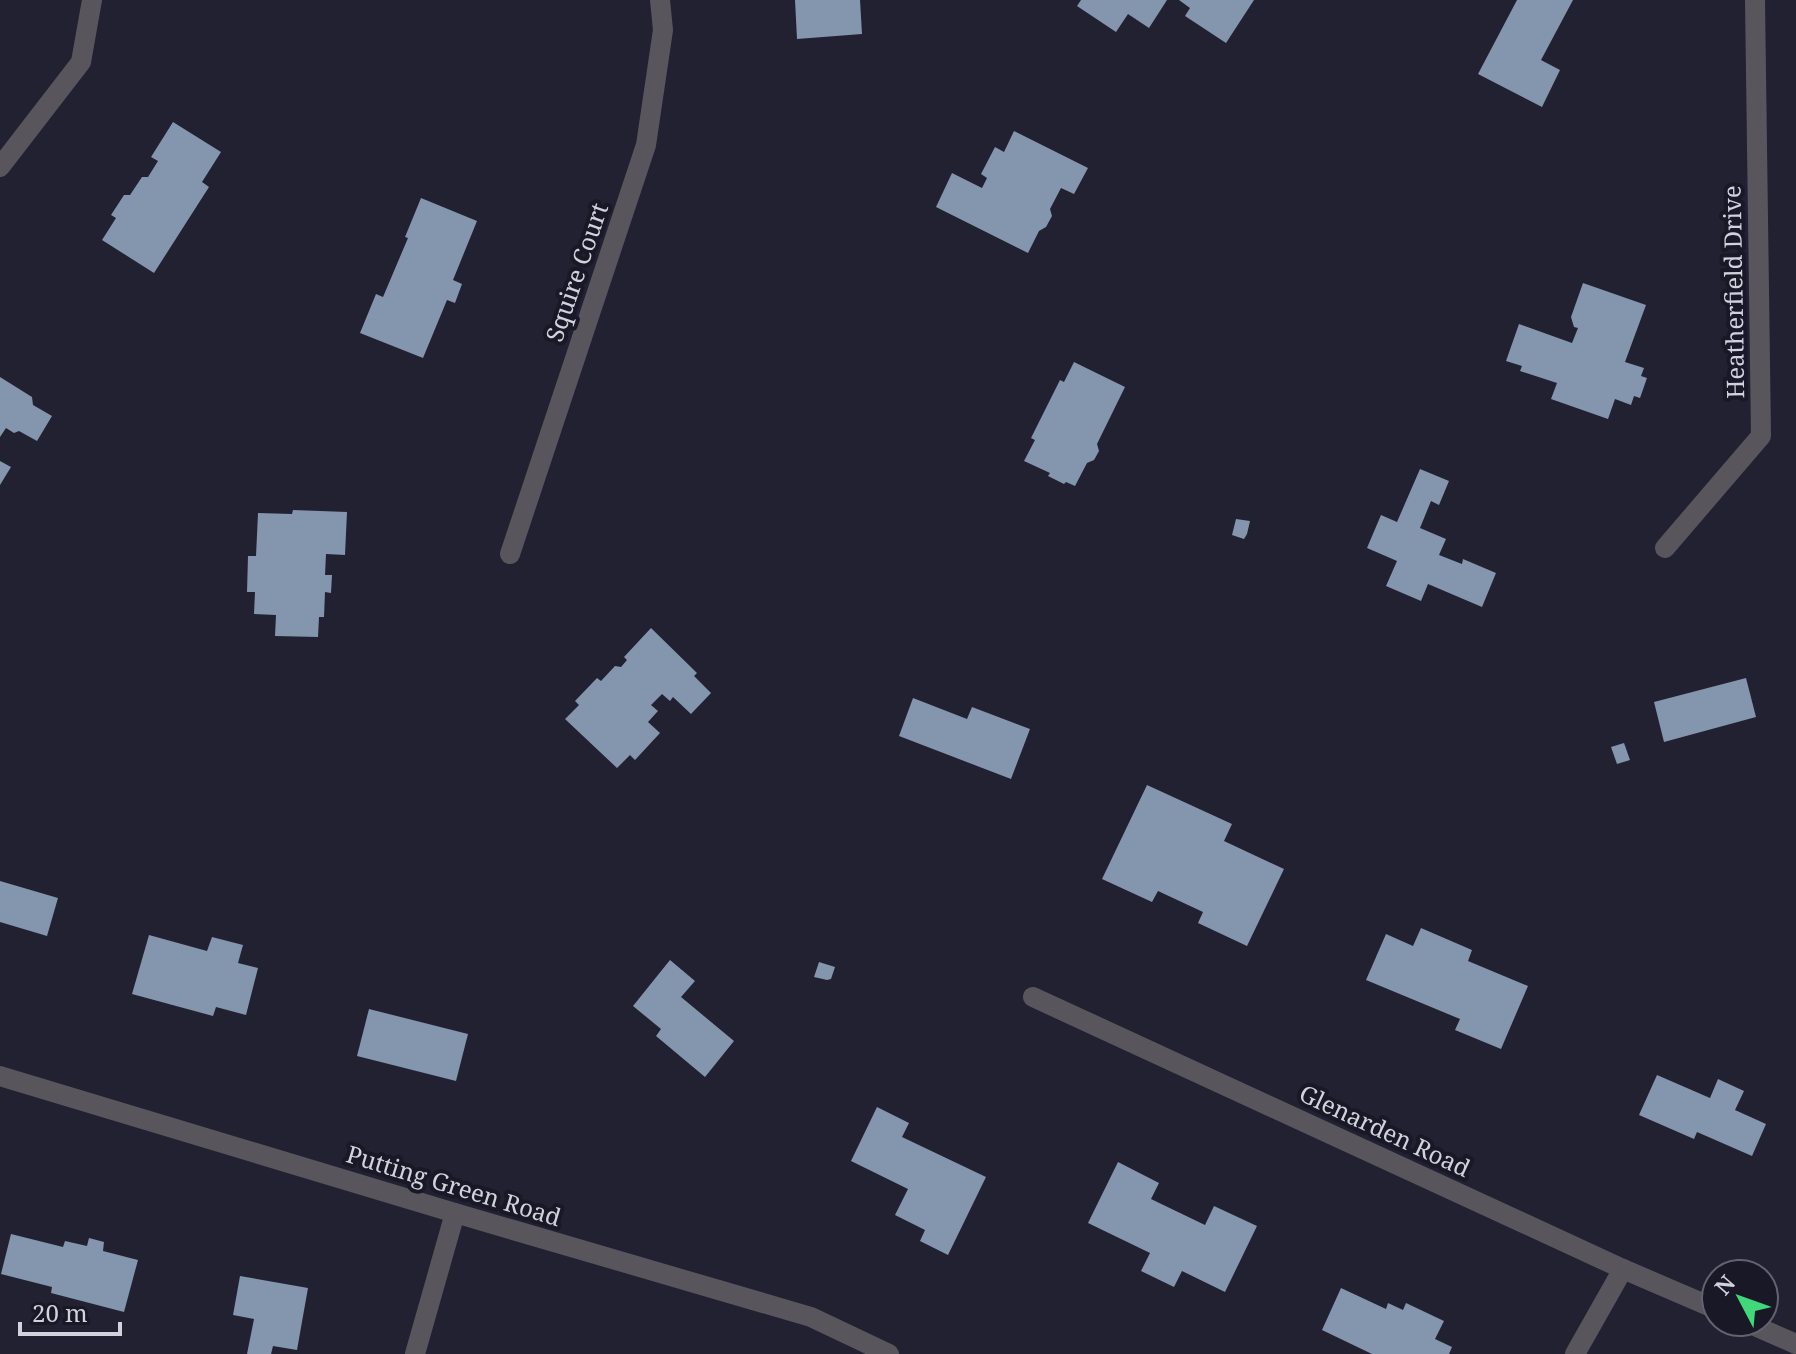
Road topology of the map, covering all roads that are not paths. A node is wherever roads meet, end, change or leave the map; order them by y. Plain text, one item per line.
1 (92, 0) edge
2 (660, 0) edge
3 (1755, 0) edge
4 (0, 167) edge
5 (1665, 548) dead end
6 (510, 554) dead end
7 (1033, 997) dead end
8 (0, 1076) edge
9 (455, 1213) junction
10 (1623, 1269) junction
11 (1700, 1302) edge
12 (415, 1354) edge
13 (889, 1354) edge
14 (1575, 1354) edge

1 - 4 street
2 - 6 street, Squire Court
3 - 5 street, Heatherfield Drive
7 - 10 street, Glenarden Road
8 - 9 street, Putting Green Road
9 - 12 street
9 - 13 street, Putting Green Road
10 - 11 street, Glenarden Road
10 - 14 street

